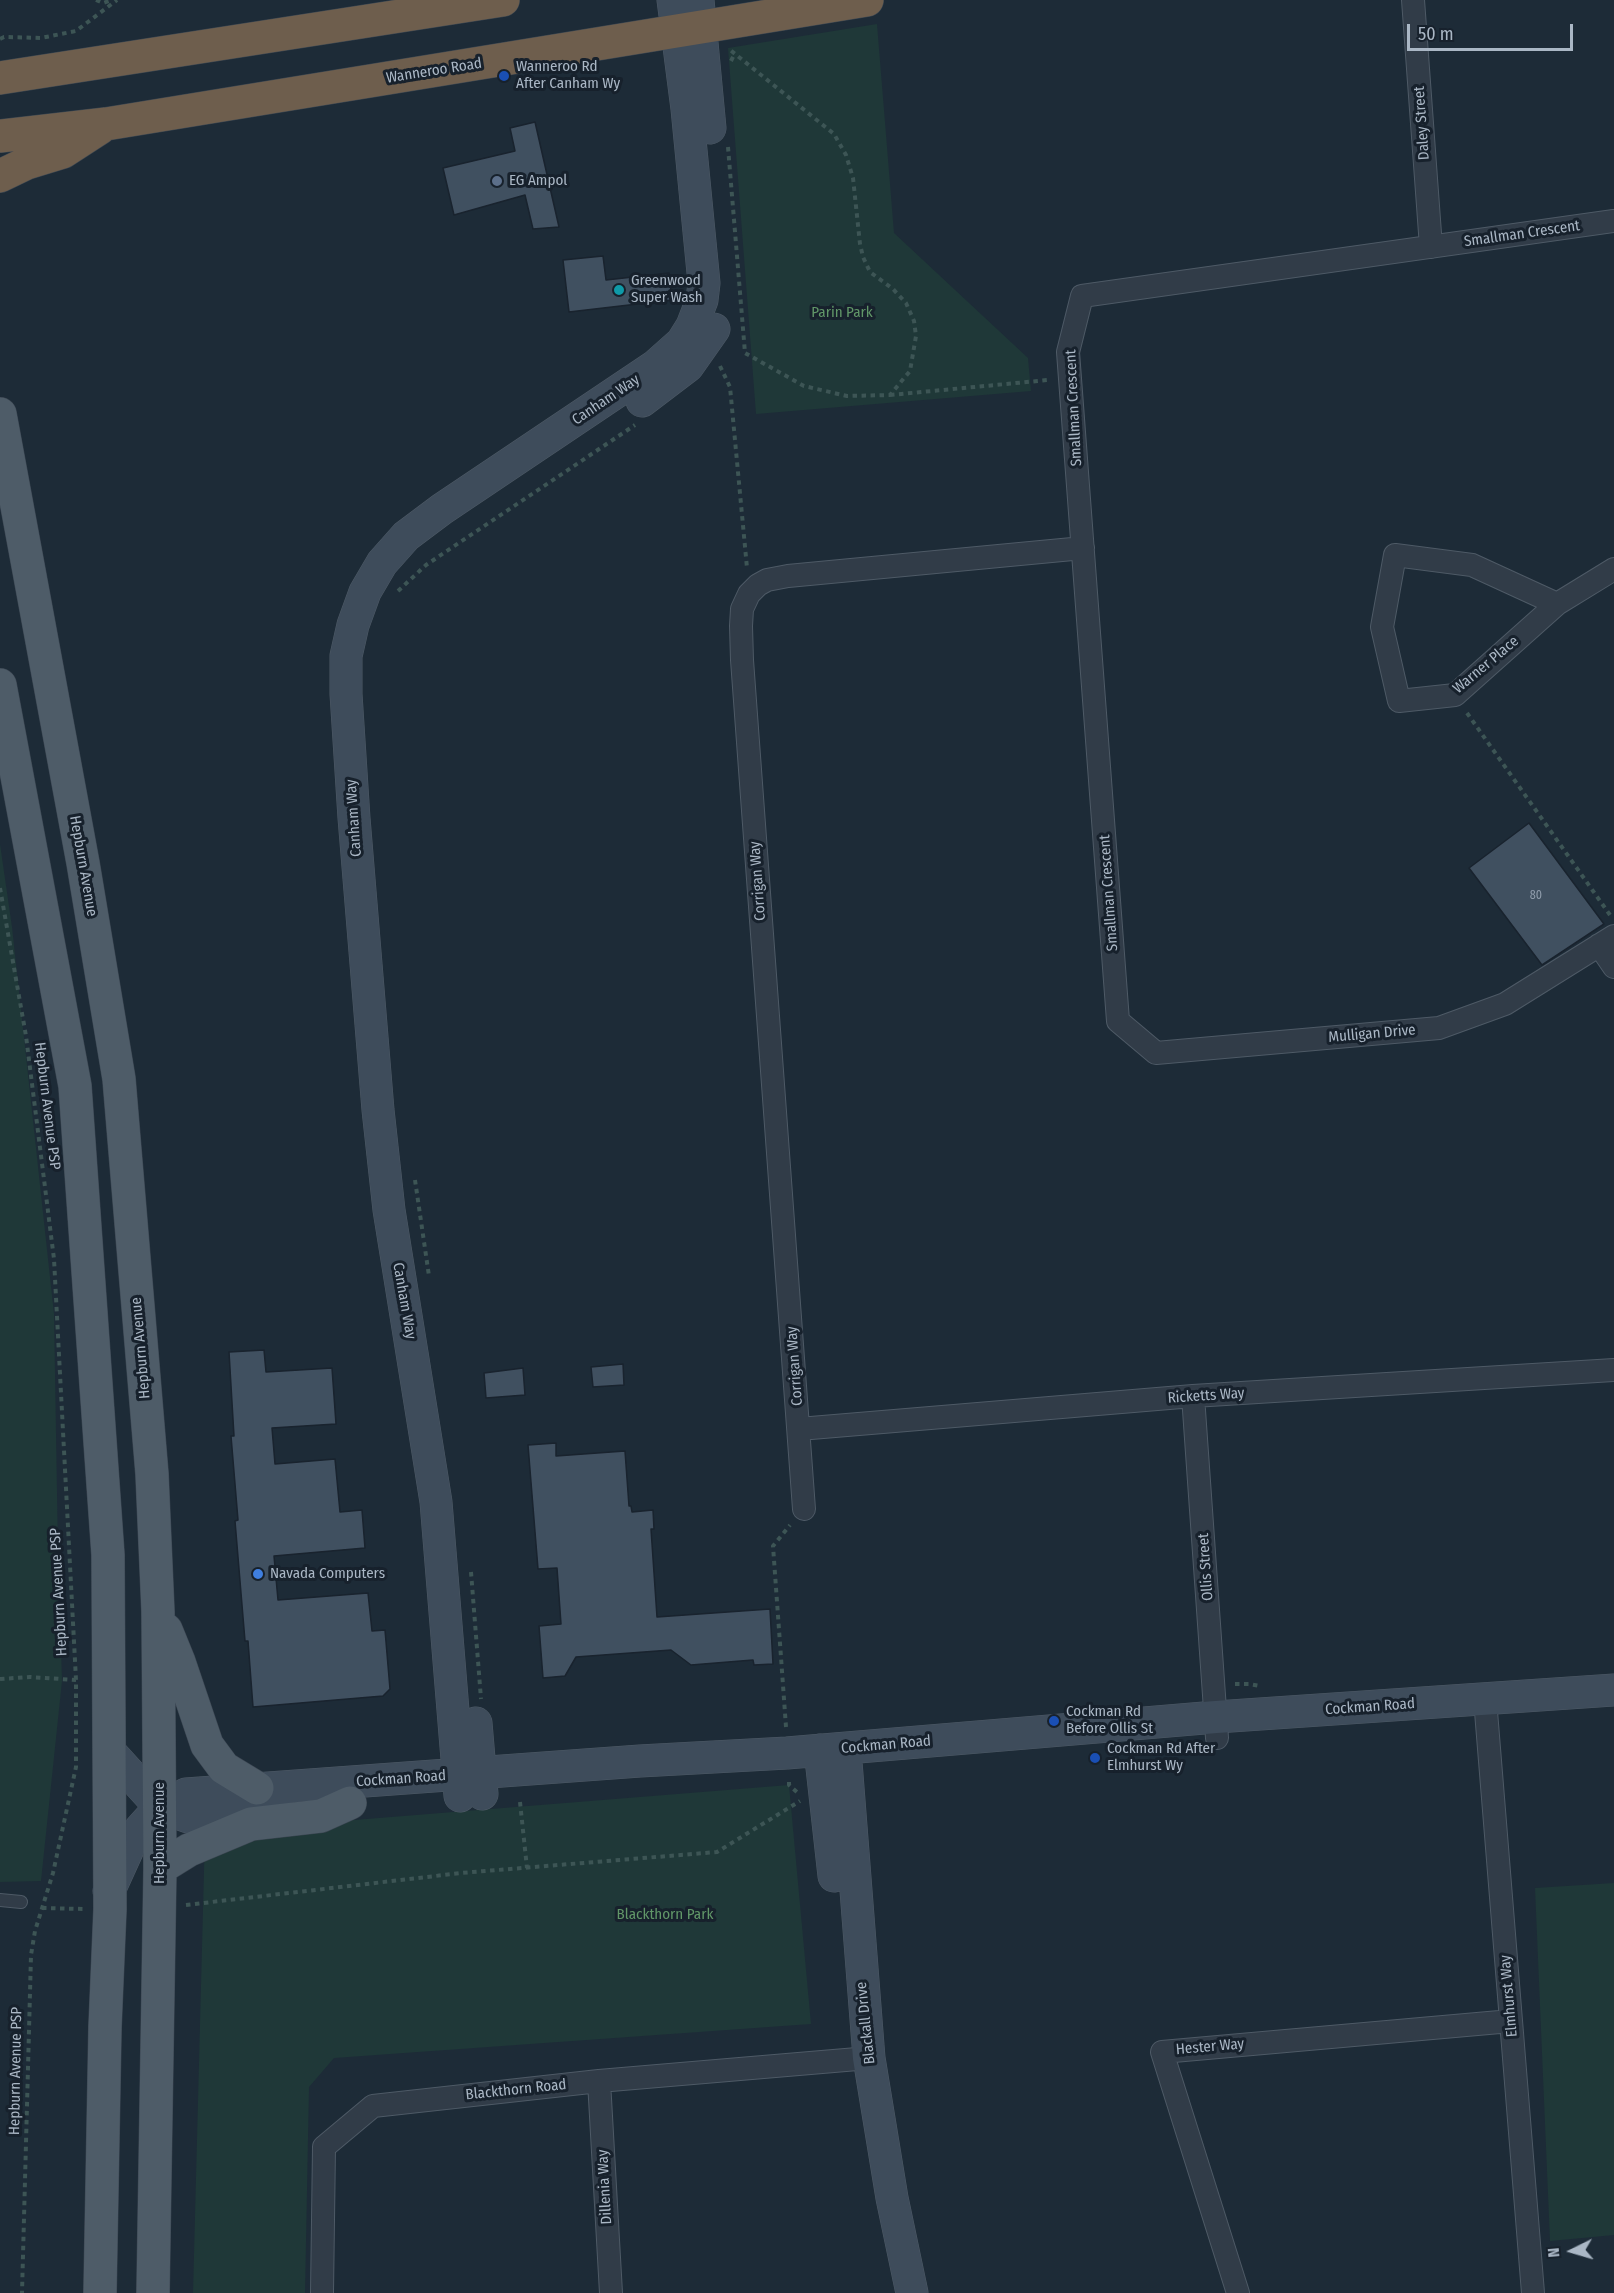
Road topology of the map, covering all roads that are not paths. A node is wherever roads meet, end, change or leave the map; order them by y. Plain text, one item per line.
1 (504, 0) edge
2 (867, 0) edge
3 (1413, 0) edge
4 (694, 22) edge
5 (0, 78) edge
6 (106, 124) junction
7 (0, 136) edge
8 (0, 176) edge
9 (1614, 221) edge
10 (1431, 247) junction
11 (0, 414) edge
12 (1083, 548) junction
13 (1614, 569) edge
14 (1557, 604) junction
15 (0, 685) edge
16 (1607, 941) edge
17 (1614, 967) edge
18 (1118, 1021) joint
19 (1614, 1370) edge
20 (1193, 1396) junction
21 (799, 1429) junction
22 (804, 1509) road end
23 (158, 1612) junction
24 (1614, 1690) edge
25 (1485, 1708) junction
26 (1614, 1708) edge
27 (1216, 1727) junction
28 (111, 1753) junction
29 (831, 1765) junction
30 (470, 1785) junction
31 (257, 1788) junction
32 (350, 1803) junction
33 (160, 1807) junction
34 (160, 1868) junction
35 (110, 1892) junction
36 (0, 1900) edge
37 (21, 1902) dead end
38 (1511, 2021) junction
39 (860, 2059) junction
40 (599, 2081) junction
41 (100, 2293) edge
42 (153, 2293) edge
43 (322, 2293) edge
44 (611, 2293) edge
45 (891, 2293) edge
46 (912, 2293) edge
47 (1238, 2293) edge
48 (1533, 2293) edge

1 - 5 highway
2 - 4 highway, Wanneroo Road
3 - 10 street, Daley Street
4 - 6 highway, Wanneroo Road
4 - 30 main road, Canham Way
4 - 30 main road, Canham Way
6 - 7 highway, Wanneroo Road
6 - 8 highway
9 - 10 street, Smallman Crescent
10 - 12 street, Smallman Crescent
11 - 23 main road, Hepburn Avenue
12 - 18 street, Smallman Crescent
12 - 21 street, Corrigan Way
13 - 14 street, Warner Place
14 - 14 street, Warner Place
15 - 28 main road
16 - 17 street
16 - 18 street, Mulligan Drive
19 - 20 street, Ricketts Way
20 - 21 street, Ricketts Way
20 - 27 street, Ollis Street
21 - 22 street, Corrigan Way
23 - 31 main road
23 - 33 main road, Hepburn Avenue
24 - 25 main road, Cockman Road
25 - 26 main road, Cockman Road
25 - 27 main road, Cockman Road
25 - 38 street, Elmhurst Way
27 - 29 main road, Cockman Road
28 - 33 main road, Cockman Road
28 - 35 main road
29 - 30 main road, Cockman Road
29 - 39 main road, Blackall Drive
30 - 31 main road, Cockman Road
30 - 32 main road, Cockman Road
31 - 33 main road, Cockman Road
32 - 33 main road, Cockman Road
32 - 34 main road
33 - 34 main road, Hepburn Avenue
33 - 35 main road, Cockman Road
34 - 42 main road, Hepburn Avenue
35 - 41 main road
36 - 37 lane
38 - 47 street, Hester Way
38 - 48 street, Elmhurst Way
39 - 40 street, Blackthorn Road
39 - 45 main road, Blackall Drive
39 - 46 main road, Blackall Drive
40 - 43 street, Blackthorn Road
40 - 44 street, Dillenia Way

